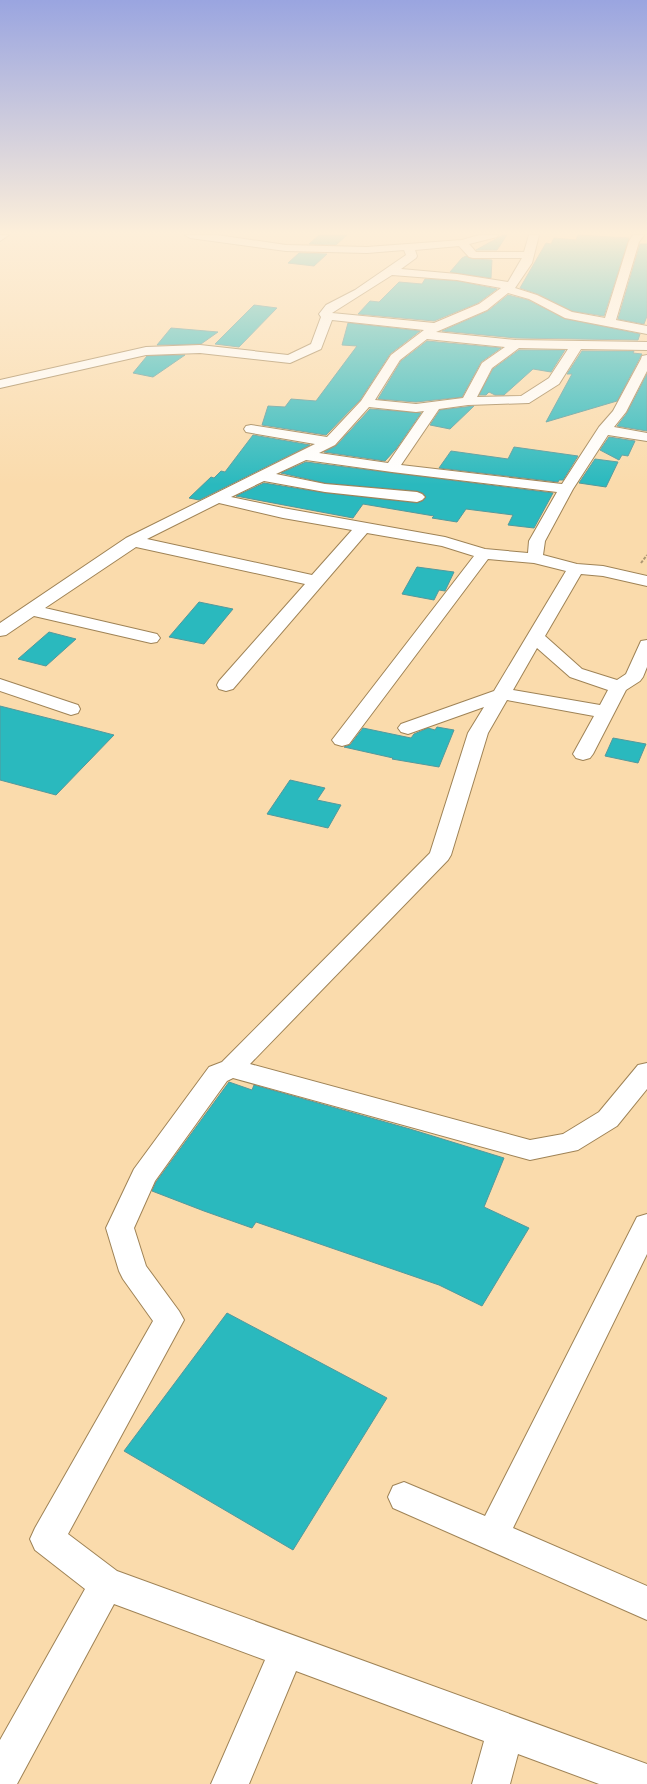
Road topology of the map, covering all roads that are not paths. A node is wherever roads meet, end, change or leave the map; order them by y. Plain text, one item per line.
1 (326, 318) edge
2 (343, 318) edge
3 (459, 318) edge
4 (588, 318) edge
5 (611, 318) edge
6 (610, 322) junction
7 (647, 330) edge
8 (431, 331) junction
9 (516, 344) junction
10 (577, 345) junction
11 (647, 346) edge
12 (647, 359) edge
13 (0, 384) edge
14 (468, 401) junction
15 (366, 404) junction
16 (434, 406) junction
17 (251, 429) dead end
18 (604, 430) junction
19 (647, 437) edge
20 (330, 442) junction
21 (303, 455) junction
22 (392, 468) junction
23 (262, 476) junction
24 (566, 489) junction
25 (417, 497) dead end
26 (216, 498) junction
27 (363, 527) junction
28 (132, 541) junction
29 (484, 554) junction
30 (535, 558) junction
31 (576, 569) junction
32 (316, 581) junction
33 (647, 581) edge
34 (31, 610) junction
35 (0, 631) edge
36 (535, 637) junction
37 (152, 638) dead end
38 (647, 645) edge
39 (633, 682) edge
40 (0, 684) edge
41 (226, 685) dead end
42 (502, 694) junction
43 (71, 709) dead end
44 (605, 712) junction
45 (408, 728) dead end
46 (342, 740) dead end
47 (583, 754) dead end
48 (231, 1068) junction
49 (647, 1072) edge
50 (647, 1225) edge
51 (404, 1497) dead end
52 (492, 1536) junction
53 (106, 1584) junction
54 (647, 1603) edge
55 (287, 1651) junction
56 (505, 1731) junction
57 (0, 1777) edge
58 (647, 1783) edge
59 (230, 1784) edge
60 (491, 1784) edge

1 - 13 street
2 - 8 street
3 - 8 street
4 - 6 street
5 - 6 street
6 - 7 street
8 - 9 street
8 - 15 street
9 - 10 street
9 - 14 street
10 - 11 street
10 - 14 street
12 - 18 street
14 - 16 street
15 - 16 street
15 - 20 street
16 - 22 street
17 - 20 street
18 - 19 street
18 - 24 street
20 - 21 street
21 - 22 street
21 - 23 street
22 - 24 street
23 - 25 street
23 - 26 street
24 - 30 street
26 - 27 street
26 - 28 street
27 - 29 street
27 - 32 street
28 - 32 street
28 - 34 street
29 - 30 street
29 - 46 street
30 - 31 street
31 - 33 street
31 - 36 street
32 - 41 street
34 - 35 street
34 - 37 street
36 - 39 street
36 - 42 street
38 - 39 street
39 - 44 street
40 - 43 street
42 - 44 street
42 - 45 street
42 - 48 street
44 - 47 street
48 - 49 street
48 - 53 street
50 - 52 street
51 - 52 street
52 - 54 street
53 - 55 street
53 - 57 street
55 - 56 street
55 - 59 street
56 - 58 street
56 - 60 street

